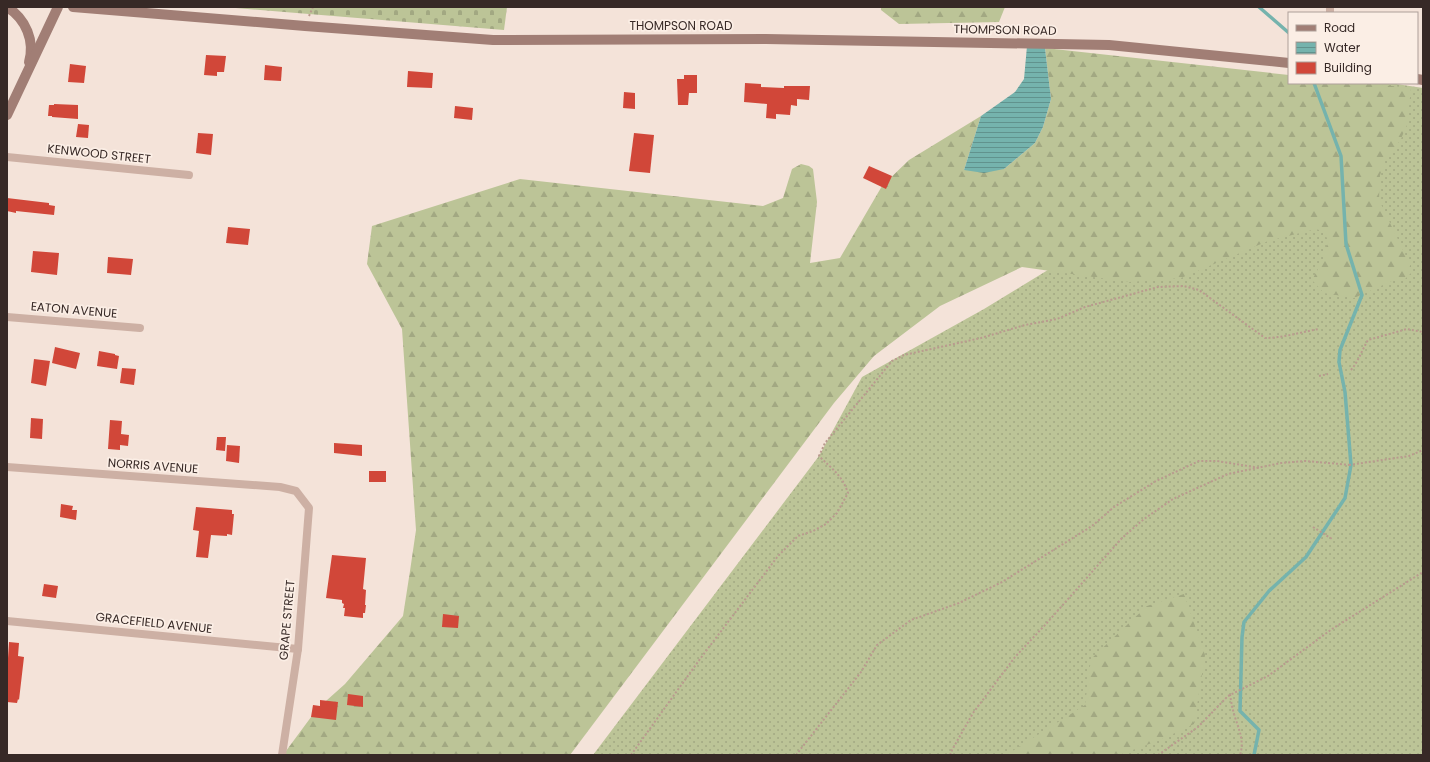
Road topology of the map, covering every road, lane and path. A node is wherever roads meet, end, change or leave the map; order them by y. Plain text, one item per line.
1 (7, 7) edge
2 (58, 7) edge
3 (73, 7) edge
4 (1288, 63) edge
5 (22, 85) junction
6 (7, 115) edge
7 (7, 157) edge
8 (189, 175) dead end
9 (7, 317) edge
10 (140, 328) dead end
11 (1319, 329) dead end
12 (1423, 332) edge
13 (1351, 370) dead end
14 (1328, 374) dead end
15 (1319, 376) dead end
16 (1423, 450) edge
17 (1350, 465) junction
18 (7, 466) edge
19 (1342, 466) dead end
20 (1260, 468) junction
21 (296, 491) joint
22 (1313, 527) dead end
23 (1332, 539) dead end
24 (1423, 572) edge
25 (7, 620) edge
26 (298, 649) junction
27 (1230, 694) junction
28 (282, 755) edge
29 (631, 755) edge
30 (796, 755) edge
31 (950, 755) edge
32 (1158, 755) edge
33 (1240, 755) edge

1 - 5 main road
2 - 5 main road
3 - 4 main road, THOMPSON ROAD
5 - 6 main road
7 - 8 street, KENWOOD STREET
9 - 10 street, EATON AVENUE
11 - 29 path
12 - 13 path
14 - 15 path
16 - 17 path
17 - 19 path
17 - 20 path
18 - 21 street, NORRIS AVENUE
20 - 30 path
20 - 31 path
21 - 26 street, GRAPE STREET
22 - 23 path
24 - 27 path
25 - 26 street, GRACEFIELD AVENUE
26 - 28 street, GRAPE STREET
27 - 32 path
27 - 33 path

